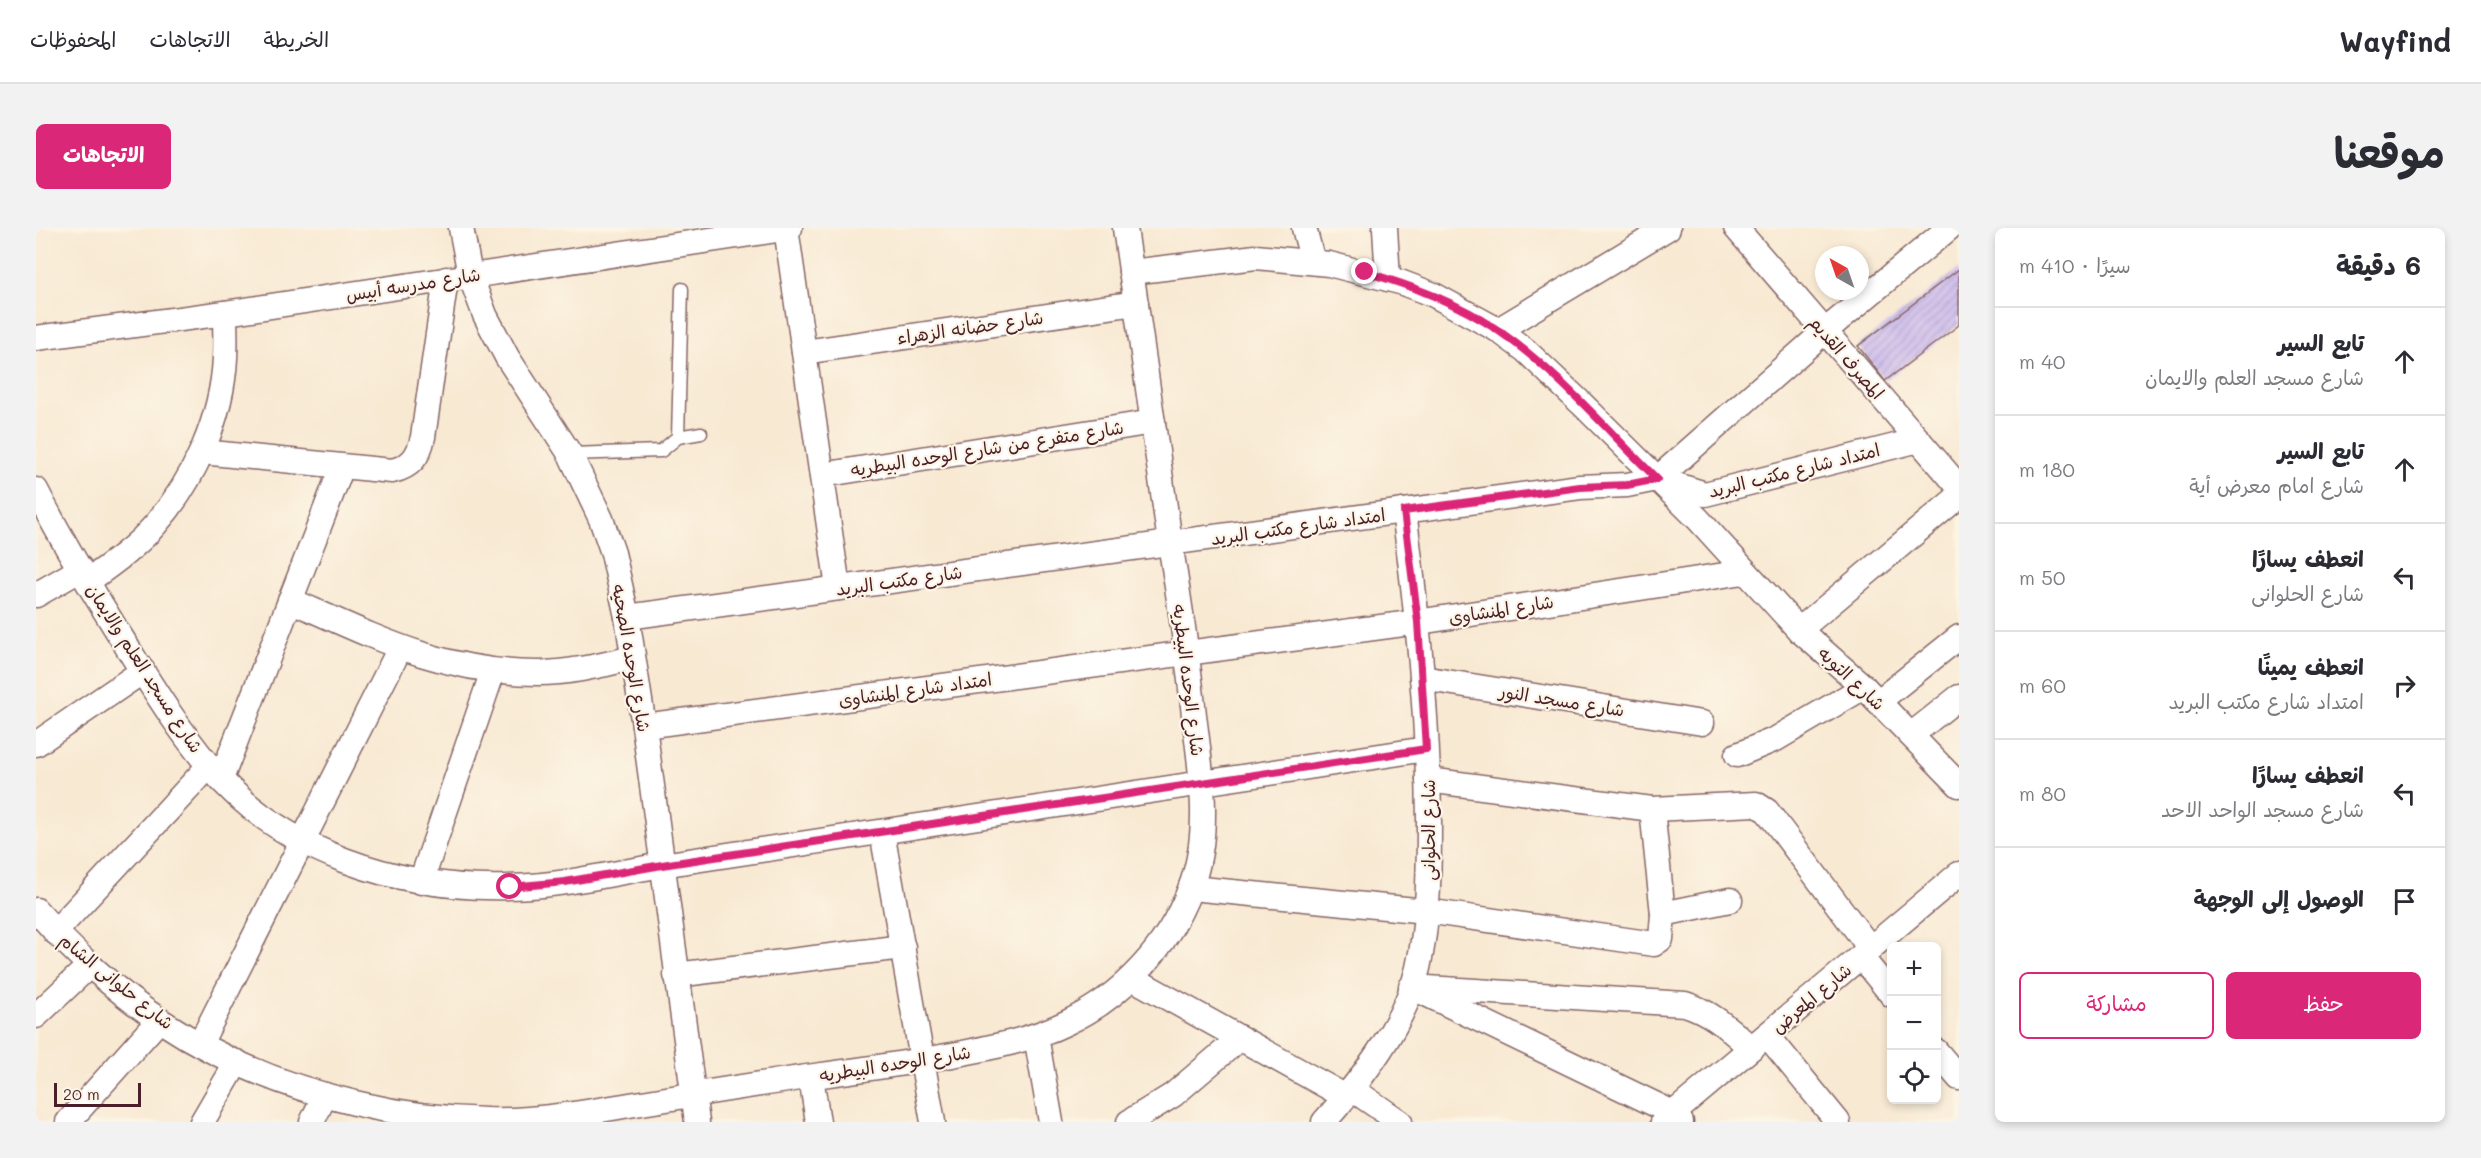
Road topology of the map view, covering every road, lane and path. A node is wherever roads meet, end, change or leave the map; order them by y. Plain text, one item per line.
1 (461, 228) edge
2 (788, 228) edge
3 (1125, 228) edge
4 (1304, 228) edge
5 (1385, 228) edge
6 (1668, 228) edge
7 (1736, 228) edge
8 (1949, 228) edge
9 (1313, 262) junction
10 (1131, 272) junction
11 (470, 275) junction
12 (446, 279) junction
13 (1388, 279) junction
14 (682, 290) dead end
15 (1136, 303) junction
16 (225, 312) junction
17 (1498, 330) junction
18 (1824, 331) junction
19 (36, 338) edge
20 (804, 352) junction
21 (1153, 422) junction
22 (701, 433) dead end
23 (678, 437) junction
24 (1918, 440) junction
25 (202, 452) junction
26 (570, 454) junction
27 (342, 467) junction
28 (822, 475) junction
29 (1657, 479) junction
30 (1959, 487) edge
31 (36, 490) edge
32 (1959, 496) edge
33 (1404, 511) junction
34 (1171, 543) junction
35 (1744, 572) junction
36 (84, 575) junction
37 (838, 588) junction
38 (36, 595) edge
39 (290, 600) junction
40 (627, 617) junction
41 (1418, 622) junction
42 (1799, 630) junction
43 (1959, 637) edge
44 (399, 648) junction
45 (1187, 652) junction
46 (633, 658) junction
47 (142, 671) junction
48 (493, 671) junction
49 (1422, 678) junction
50 (1872, 694) junction
51 (1959, 697) edge
52 (1702, 723) dead end
53 (644, 726) junction
54 (1911, 735) junction
55 (36, 744) edge
56 (1426, 749) junction
57 (1737, 755) dead end
58 (215, 772) junction
59 (1428, 780) junction
60 (1203, 783) junction
61 (1959, 785) edge
62 (1652, 809) junction
63 (882, 832) junction
64 (303, 841) junction
65 (662, 865) junction
66 (1957, 880) edge
67 (421, 882) junction
68 (1191, 888) junction
69 (1730, 900) dead end
70 (36, 910) edge
71 (1426, 911) junction
72 (1662, 914) junction
73 (55, 932) junction
74 (903, 947) junction
75 (1866, 952) junction
76 (90, 965) junction
77 (676, 975) junction
78 (1132, 978) junction
79 (1411, 987) junction
80 (1887, 987) edge
81 (36, 1016) edge
82 (159, 1020) junction
83 (1035, 1036) junction
84 (1240, 1038) junction
85 (1759, 1042) junction
86 (200, 1044) junction
87 (1941, 1056) edge
88 (922, 1060) junction
89 (237, 1062) junction
90 (811, 1077) junction
91 (1959, 1078) edge
92 (1349, 1093) junction
93 (693, 1094) junction
94 (325, 1095) junction
95 (358, 1113) edge
96 (1672, 1119) edge
97 (68, 1122) edge
98 (202, 1122) edge
99 (312, 1122) edge
100 (697, 1122) edge
101 (818, 1122) edge
102 (933, 1122) edge
103 (1051, 1122) edge
104 (1129, 1122) edge
105 (1324, 1122) edge
106 (1400, 1122) edge
107 (1838, 1122) edge

1 - 11 street, شارع الوحده الصحيه
2 - 11 street, شارع مدرسه أبيس
2 - 20 street
3 - 10 street, شارع الوحده البيطريه
4 - 9 street
5 - 13 street
6 - 17 street
7 - 18 street, المصرف القديم
8 - 18 street
9 - 10 street, شارع التوبه
9 - 13 street, شارع التوبه
10 - 15 street, شارع الوحده البيطريه
11 - 12 street, شارع مدرسه أبيس
11 - 26 street, شارع الوحده الصحيه
12 - 16 street, شارع مدرسه أبيس
12 - 27 street
13 - 17 street, شارع التوبه
14 - 23 lane
15 - 20 street, شارع حضانه الزهراء
15 - 21 street, شارع الوحده البيطريه
16 - 19 street, شارع مدرسه أبيس
16 - 25 street
17 - 29 street, شارع التوبه
18 - 24 street, المصرف القديم
18 - 29 street
20 - 28 street
21 - 28 street, شارع متفرع من شارع الوحده البيطريه
21 - 34 street, شارع الوحده البيطريه
22 - 23 lane
23 - 26 lane
24 - 29 street, امتداد شارع مكتب البريد
24 - 30 street, المصرف القديم
25 - 27 street
25 - 36 street
26 - 40 street, شارع الوحده الصحيه
27 - 39 street
28 - 37 street
29 - 33 street, امتداد شارع مكتب البريد
29 - 35 street, شارع التوبه
31 - 36 street, شارع مسجد العلم والايمان
32 - 42 street
33 - 34 street, امتداد شارع مكتب البريد
33 - 41 street, شارع الحلوانى
34 - 37 street, شارع مكتب البريد
34 - 45 street, شارع الوحده البيطريه
35 - 41 street, شارع المنشاوى
35 - 42 street, شارع التوبه
36 - 38 street
36 - 47 street, شارع مسجد العلم والايمان
37 - 40 street, شارع مكتب البريد
39 - 44 street
39 - 58 street
40 - 46 street, شارع الوحده الصحيه
41 - 45 street, شارع المنشاوى
41 - 49 street, شارع الحلوانى
42 - 50 street, شارع التوبه
43 - 50 street
44 - 48 street
44 - 64 street
45 - 53 street, امتداد شارع المنشاوى
45 - 60 street, شارع الوحده البيطريه
46 - 48 street
46 - 53 street, شارع الوحده الصحيه
47 - 55 street
47 - 58 street, شارع مسجد العلم والايمان
48 - 67 street
49 - 52 street, شارع مسجد النور
49 - 56 street, شارع الحلوانى
50 - 54 street, شارع التوبه
50 - 57 street
51 - 54 street
53 - 65 street, شارع الوحده الصحيه
54 - 61 street, شارع التوبه
56 - 59 street, شارع الحلوانى
56 - 60 street, شارع مسجد العلم والايمان
58 - 64 street, شارع مسجد العلم والايمان
58 - 73 street
59 - 62 street
59 - 71 street, شارع الحلوانى
60 - 63 street, شارع مسجد العلم والايمان
60 - 68 street, شارع الوحده البيطريه
62 - 72 street
62 - 75 street
63 - 65 street, شارع مسجد العلم والايمان
63 - 74 street
64 - 67 street, شارع مسجد العلم والايمان
64 - 86 street
65 - 67 street, شارع مسجد العلم والايمان
65 - 77 street, شارع الوحده الصحيه
66 - 75 street, شارع المعرض
68 - 71 street
68 - 78 street, شارع الوحده البيطريه
69 - 72 street
70 - 73 street, شارع حلوانى الشام
71 - 72 street
71 - 79 street, شارع الحلوانى
73 - 76 street, شارع حلوانى الشام
74 - 77 street
74 - 88 street
75 - 80 street
75 - 85 street, شارع المعرض
76 - 81 street
76 - 82 street, شارع حلوانى الشام
77 - 93 street, شارع الوحده الصحيه
78 - 83 street, شارع الوحده البيطريه
78 - 84 street
79 - 85 street
79 - 92 street, شارع الحلوانى
79 - 96 street
82 - 86 street, شارع حلوانى الشام
82 - 97 street
83 - 88 street, شارع الوحده البيطريه
83 - 103 street
84 - 92 street
84 - 104 street
85 - 96 street, شارع المعرض
85 - 107 street
86 - 89 street, شارع حلوانى الشام
87 - 91 street
88 - 90 street, شارع الوحده البيطريه
88 - 102 street
89 - 94 street, شارع حلوانى الشام
89 - 98 street
90 - 93 street, شارع الوحده البيطريه
90 - 101 street
92 - 105 street, شارع الحلوانى
92 - 106 street
93 - 95 street, شارع حلوانى الشام
93 - 100 street, شارع الوحده الصحيه
94 - 95 street, شارع حلوانى الشام
94 - 99 street

